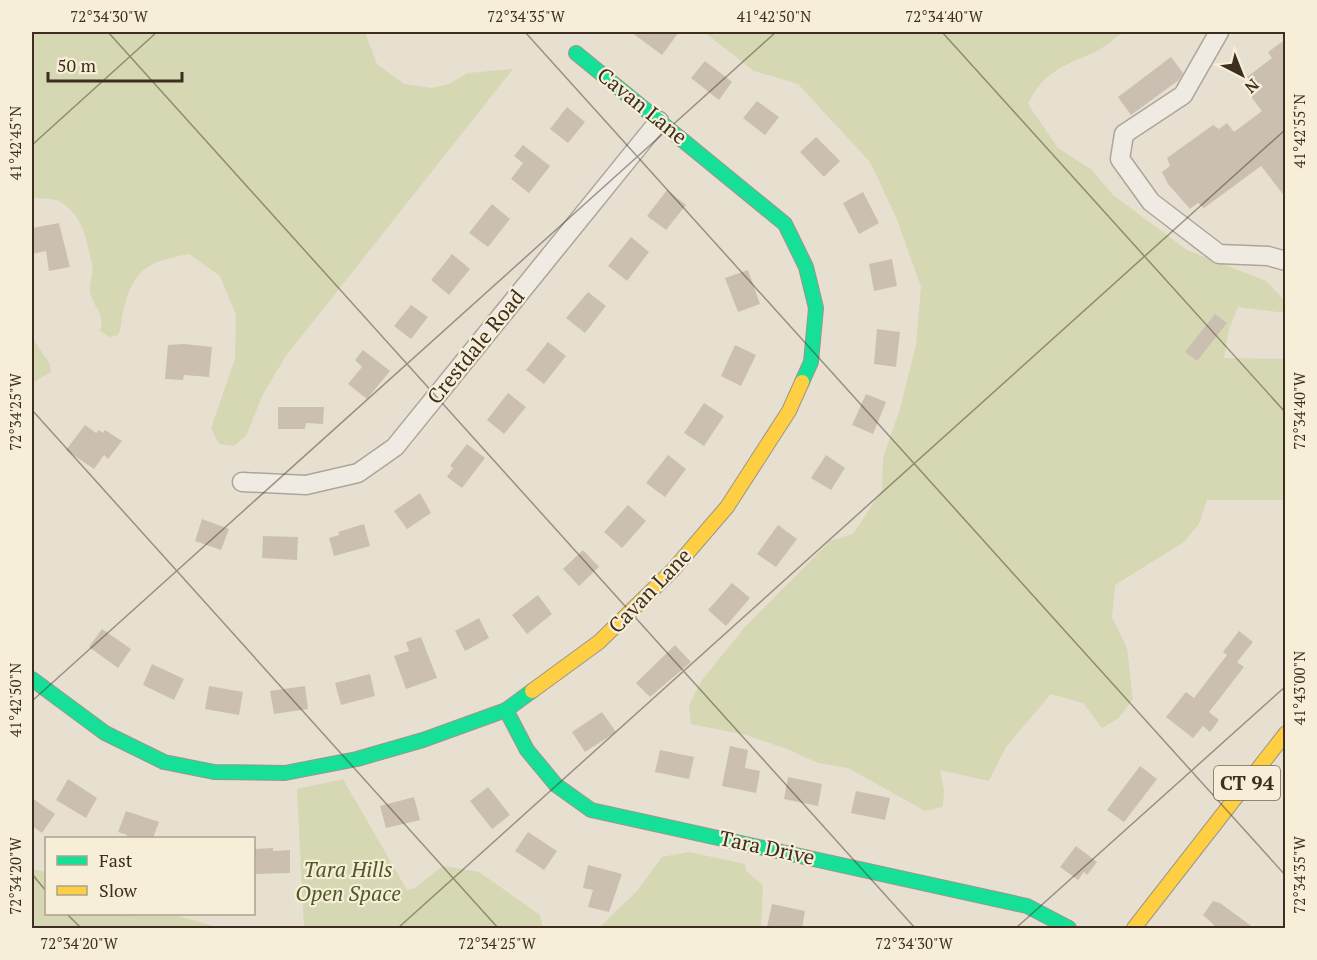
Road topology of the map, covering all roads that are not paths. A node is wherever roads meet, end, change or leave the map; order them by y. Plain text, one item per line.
1 (1219, 32) edge
2 (576, 53) dead end
3 (659, 121) junction
4 (1286, 261) edge
5 (242, 482) dead end
6 (32, 679) edge
7 (506, 710) junction
8 (1286, 733) edge
9 (1069, 928) edge
10 (1134, 928) edge

1 - 4 street
2 - 3 street, Cavan Lane
3 - 5 street, Crestdale Road
3 - 7 street, Cavan Lane
6 - 7 street, Cavan Lane
7 - 9 street, Tara Drive
8 - 10 street, CT 94

